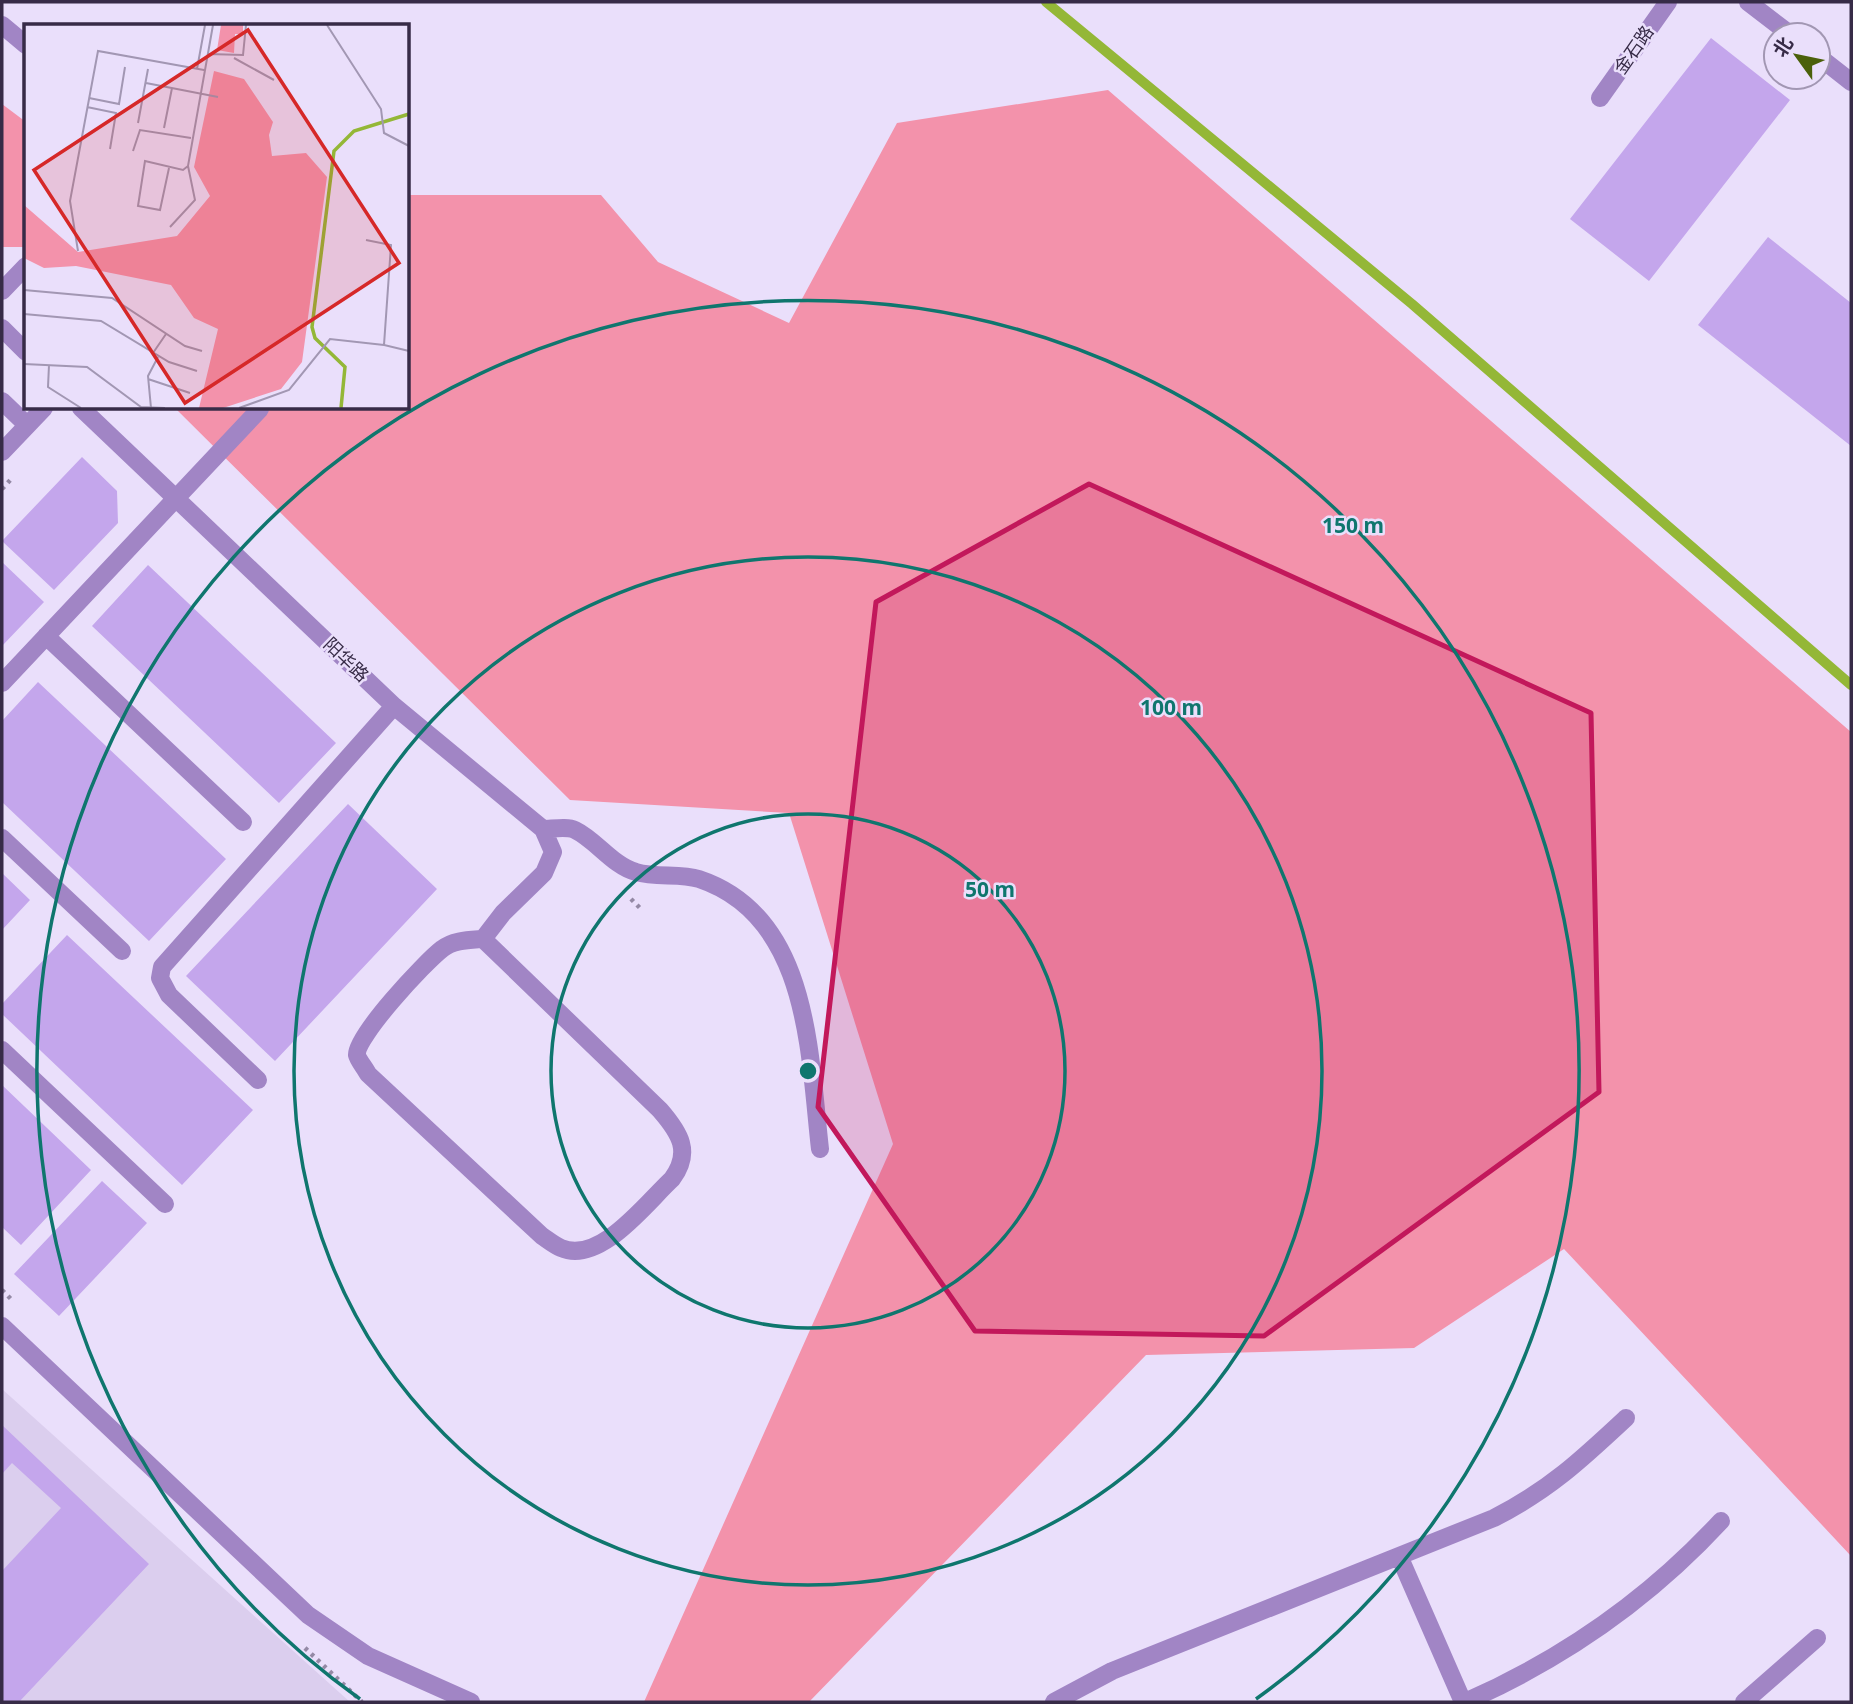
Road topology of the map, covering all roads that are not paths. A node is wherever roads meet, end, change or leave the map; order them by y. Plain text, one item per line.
1 (1668, 2) edge
2 (1748, 2) edge
3 (1773, 21) edge
4 (2, 25) edge
5 (24, 43) edge
6 (1832, 67) edge
7 (1851, 82) edge
8 (1600, 97) dead end
9 (24, 268) edge
10 (2, 291) edge
11 (2, 328) edge
12 (24, 350) edge
13 (2, 401) edge
14 (42, 410) edge
15 (83, 410) edge
16 (259, 410) edge
17 (27, 425) junction
18 (2, 452) edge
19 (176, 499) junction
20 (46, 636) junction
21 (2, 683) edge
22 (394, 706) junction
23 (243, 822) dead end
24 (543, 829) junction
25 (2, 838) edge
26 (483, 939) junction
27 (122, 951) dead end
28 (2, 1051) edge
29 (258, 1080) dead end
30 (820, 1149) dead end
31 (164, 1204) dead end
32 (2, 1326) edge
33 (1626, 1419) dead end
34 (1721, 1521) dead end
35 (1400, 1558) junction
36 (1817, 1638) dead end
37 (1501, 1695) edge
38 (471, 1702) edge
39 (1054, 1702) edge
40 (1464, 1702) edge
41 (1744, 1702) edge

1 - 8 street, 金石路
2 - 3 street
4 - 5 street
6 - 7 street
9 - 10 street
11 - 12 street
13 - 17 street
14 - 17 street
15 - 19 street, 阳华路
16 - 19 street
17 - 18 street
19 - 20 street
19 - 22 street, 阳华路
20 - 21 street
20 - 23 street
22 - 24 street, 阳华路
22 - 29 street
24 - 26 street
24 - 30 street
25 - 27 street
26 - 26 street
28 - 31 street
32 - 38 street
33 - 35 street
34 - 37 street
35 - 39 street
35 - 40 street
36 - 41 street
37 - 40 street

